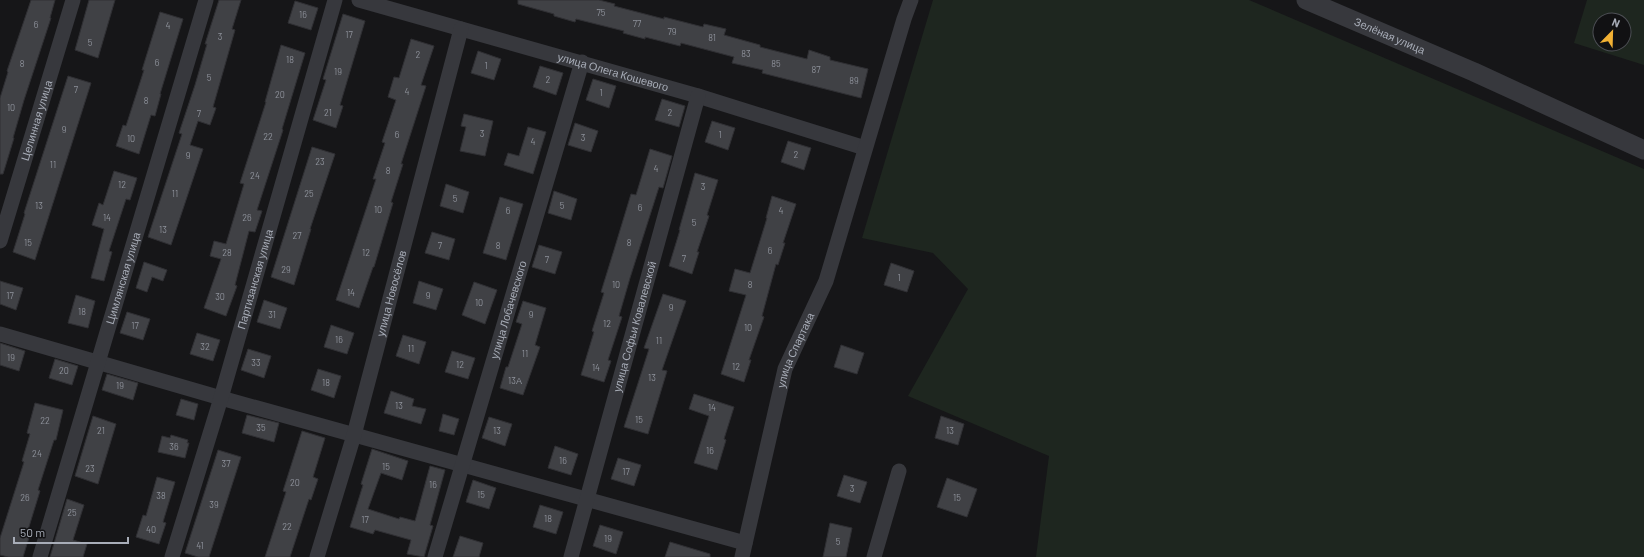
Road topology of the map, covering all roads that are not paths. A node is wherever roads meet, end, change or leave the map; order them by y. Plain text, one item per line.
1 (73, 0) edge
2 (206, 0) edge
3 (335, 0) edge
4 (359, 0) edge
5 (911, 0) edge
6 (1306, 0) edge
7 (461, 29) junction
8 (582, 62) junction
9 (698, 96) junction
10 (865, 148) junction
11 (1644, 150) edge
12 (0, 241) edge
13 (0, 334) edge
14 (97, 362) junction
15 (221, 398) junction
16 (354, 435) junction
17 (462, 464) junction
18 (899, 471) dead end
19 (587, 499) junction
20 (744, 550) edge
21 (40, 557) edge
22 (172, 557) edge
23 (317, 557) edge
24 (435, 557) edge
25 (571, 557) edge
26 (874, 557) edge

1 - 12 street, Целинная улица
2 - 14 street, Цимлянская улица
3 - 15 street, Партизанская улица
4 - 7 street, улица Олега Кошевого
5 - 10 street, улица Спартака
6 - 11 street, Зелёная улица
7 - 8 street, улица Олега Кошевого
7 - 16 street, улица Новосёлов
8 - 9 street, улица Олега Кошевого
8 - 17 street, улица Лобачевского
9 - 10 street, улица Олега Кошевого
9 - 19 street, улица Софьи Ковалевской
10 - 20 street, улица Спартака
13 - 14 street
14 - 15 street
14 - 21 street, Цимлянская улица
15 - 16 street
15 - 22 street, Партизанская улица
16 - 17 street
16 - 23 street, улица Новосёлов
17 - 19 street
17 - 24 street, улица Лобачевского
18 - 26 street
19 - 20 street
19 - 25 street, улица Софьи Ковалевской

